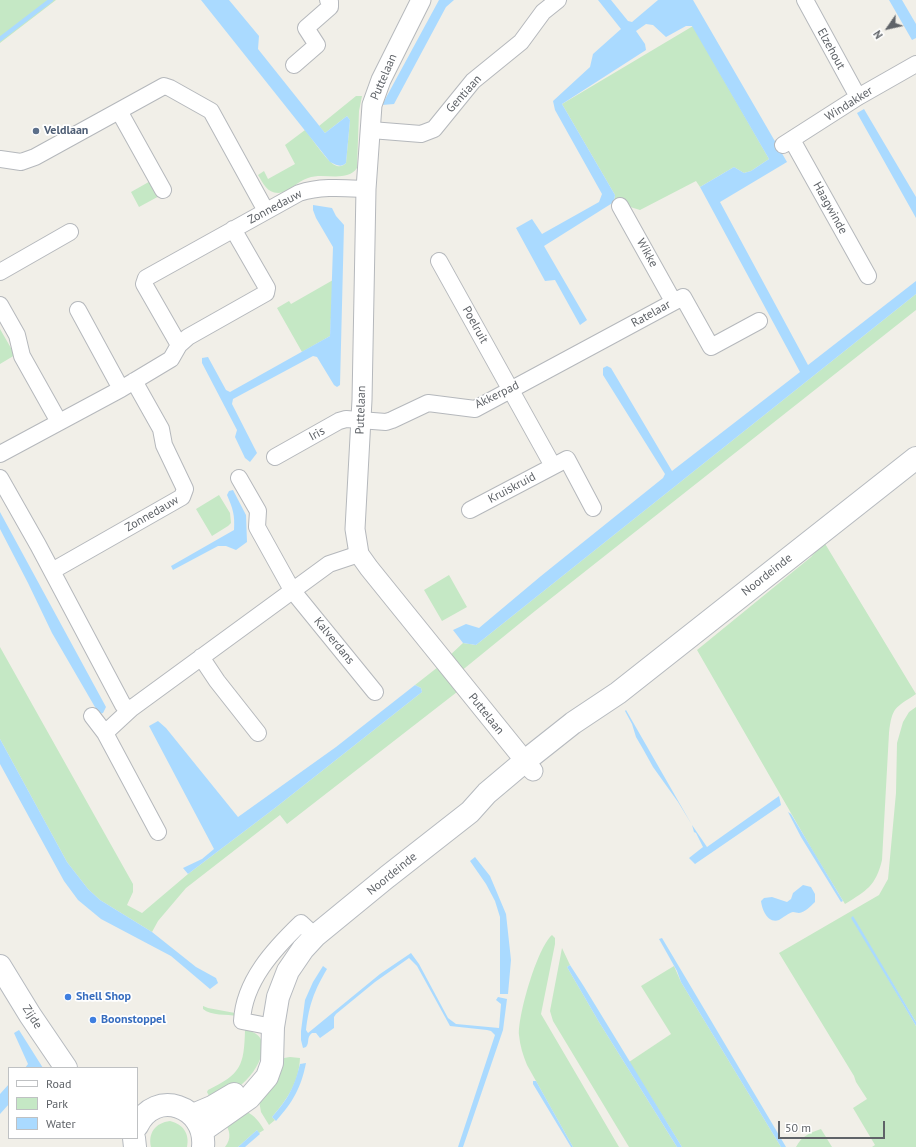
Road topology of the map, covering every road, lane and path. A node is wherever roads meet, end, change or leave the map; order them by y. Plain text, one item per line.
1 (328, 0) edge
2 (421, 0) edge
3 (558, 0) edge
4 (805, 0) edge
5 (916, 64) edge
6 (294, 65) dead end
7 (858, 97) junction
8 (119, 110) junction
9 (371, 130) junction
10 (787, 143) joint
11 (0, 159) edge
12 (366, 189) junction
13 (163, 190) dead end
14 (620, 206) dead end
15 (266, 211) junction
16 (233, 229) junction
17 (70, 232) dead end
18 (439, 261) dead end
19 (0, 272) edge
20 (868, 276) dead end
21 (674, 301) junction
22 (0, 305) edge
23 (78, 310) dead end
24 (759, 321) dead end
25 (604, 340) joint
26 (179, 345) junction
27 (128, 385) junction
28 (511, 389) junction
29 (360, 420) junction
30 (59, 422) junction
31 (0, 454) edge
32 (275, 457) dead end
33 (916, 458) edge
34 (553, 466) junction
35 (0, 478) edge
36 (239, 478) dead end
37 (593, 508) dead end
38 (470, 510) dead end
39 (359, 554) junction
40 (52, 571) junction
41 (292, 590) junction
42 (202, 657) junction
43 (375, 692) dead end
44 (132, 708) junction
45 (92, 716) dead end
46 (105, 733) junction
47 (258, 733) dead end
48 (529, 766) junction
49 (158, 832) dead end
50 (315, 936) junction
51 (0, 966) edge
52 (272, 1037) junction
53 (65, 1067) edge
54 (138, 1124) edge
55 (199, 1131) edge

1 - 6 street
2 - 9 street, Puttelaan
3 - 9 street, Gentiaan
4 - 7 street, Elzehout
5 - 7 street, Windakker
7 - 10 street, Windakker
8 - 11 street
8 - 13 street
8 - 15 street
9 - 12 street, Puttelaan
10 - 20 street, Haagwinde
12 - 15 street, Zonnedauw
12 - 29 street, Puttelaan
14 - 21 street, Wikke
15 - 16 street, Zonnedauw
16 - 26 street, Zonnedauw
16 - 26 street, Zonnedauw
17 - 19 street
18 - 28 street, Poelruit
21 - 24 street, Ratelaar
21 - 25 street, Ratelaar
22 - 30 street
23 - 27 street, Zonnedauw
25 - 28 street, Akkerpad
26 - 27 street, Zonnedauw
27 - 30 street, Zonnedauw
27 - 40 street, Zonnedauw
28 - 29 street, Akkerpad
28 - 34 street
29 - 32 street, Iris
29 - 39 street, Puttelaan
30 - 31 street, Zonnedauw
33 - 48 main road, Noordeinde
34 - 37 street, Kruiskruid
34 - 38 street, Kruiskruid
35 - 40 street
36 - 41 street, Kalverdans
39 - 41 street
39 - 48 street, Puttelaan
40 - 44 street
41 - 42 street
41 - 43 street, Kalverdans
42 - 44 street
42 - 47 street
44 - 46 street
45 - 46 street
46 - 49 street
48 - 50 main road, Noordeinde
50 - 52 main road, Noordeinde
50 - 52 street
51 - 53 main road, Zijde
52 - 55 main road, Noordeinde
54 - 55 main road

